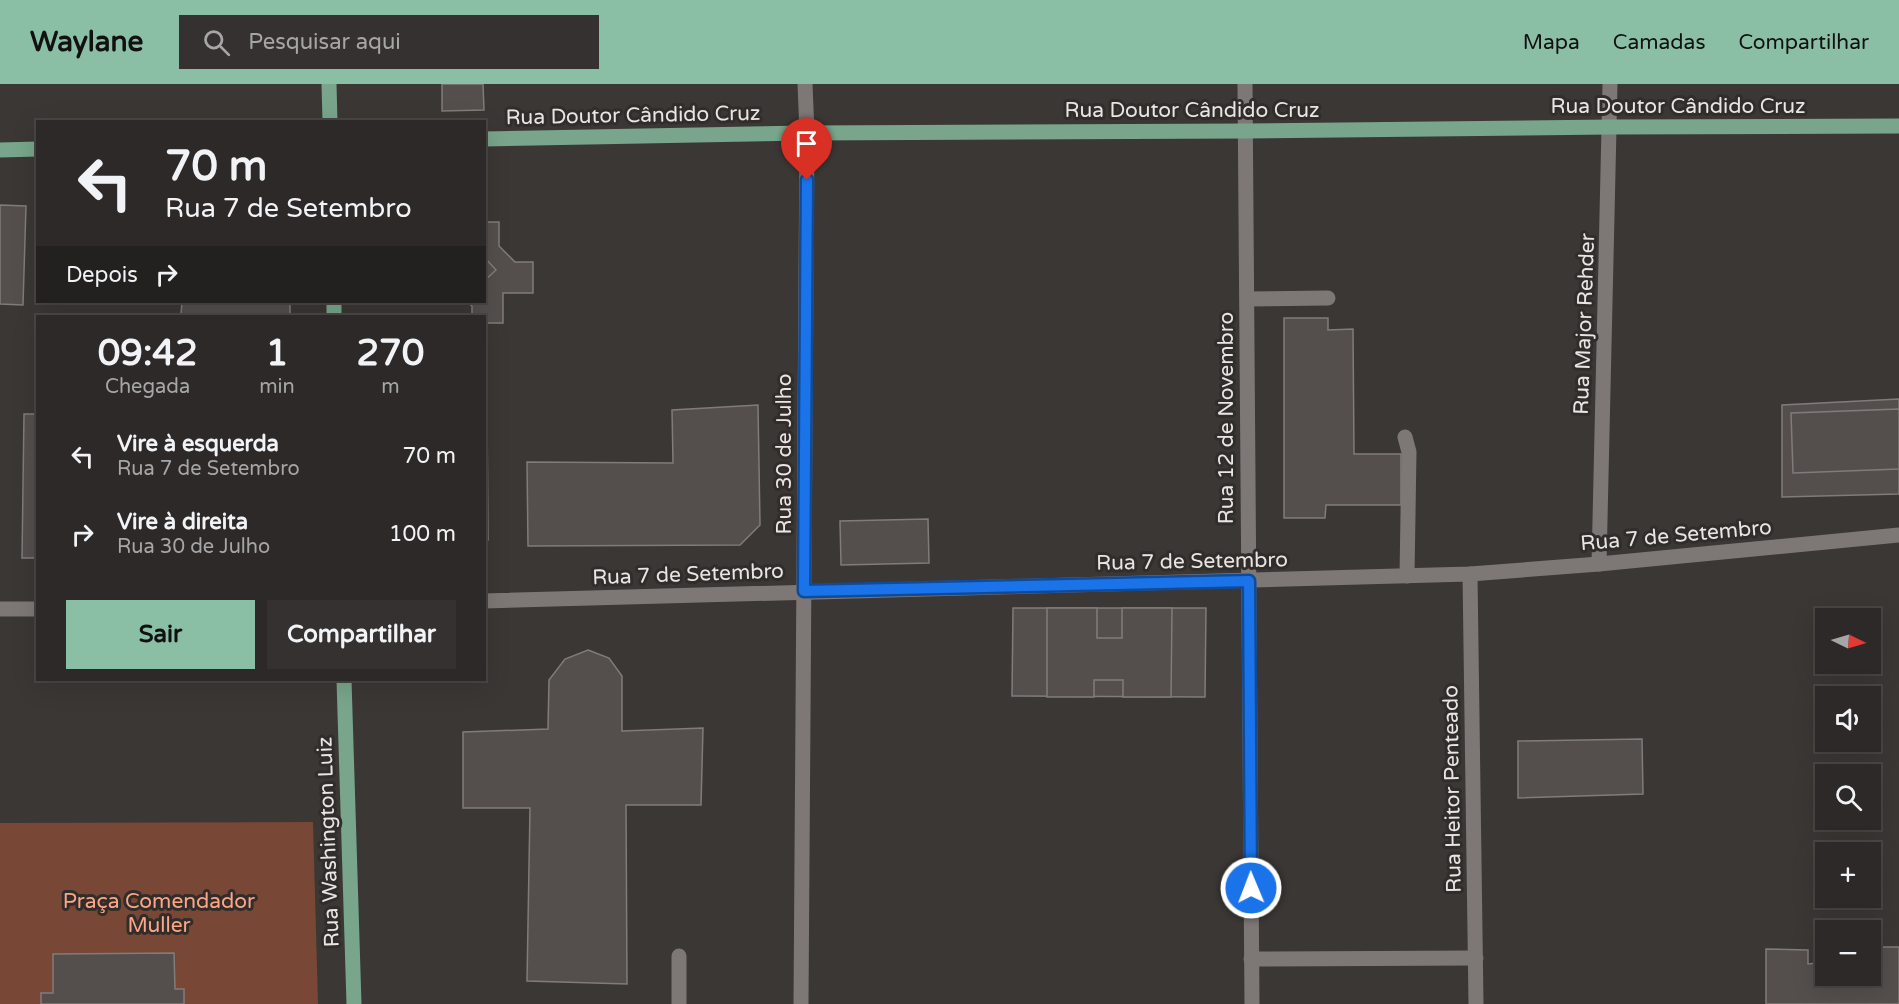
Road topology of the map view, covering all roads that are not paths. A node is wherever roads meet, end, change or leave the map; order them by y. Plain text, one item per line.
1 (329, 84) edge
2 (805, 84) edge
3 (1245, 84) edge
4 (1610, 84) edge
5 (330, 120) edge
6 (1899, 126) edge
7 (1611, 127) junction
8 (1245, 131) junction
9 (807, 133) junction
10 (486, 139) edge
11 (36, 149) edge
12 (0, 150) edge
13 (1246, 298) junction
14 (1328, 298) dead end
15 (1405, 437) dead end
16 (1899, 535) edge
17 (1599, 564) junction
18 (1470, 574) junction
19 (1407, 576) junction
20 (1249, 581) junction
21 (804, 591) junction
22 (486, 601) edge
23 (0, 609) edge
24 (36, 609) edge
25 (344, 681) edge
26 (679, 956) dead end
27 (1476, 958) junction
28 (1251, 959) junction
29 (354, 1004) edge
30 (680, 1004) edge
31 (801, 1004) edge
32 (1252, 1004) edge
33 (1476, 1004) edge

1 - 5 main road
2 - 9 street, Rua 30 de Julho
3 - 8 street, Rua 12 de Novembro
4 - 7 street, Rua Major Rehder
6 - 7 main road, Rua Doutor Cândido Cruz
7 - 8 main road, Rua Doutor Cândido Cruz
7 - 17 street, Rua Major Rehder
8 - 9 main road, Rua Doutor Cândido Cruz
8 - 13 street, Rua 12 de Novembro
9 - 10 main road, Rua Doutor Cândido Cruz
9 - 21 street, Rua 30 de Julho
11 - 12 main road
13 - 14 street
13 - 20 street, Rua 12 de Novembro
15 - 19 street
16 - 17 street, Rua 7 de Setembro
17 - 18 street, Rua 7 de Setembro
18 - 19 street, Rua 7 de Setembro
18 - 27 street, Rua Heitor Penteado
19 - 20 street, Rua 7 de Setembro
20 - 21 street, Rua 7 de Setembro
20 - 28 street, Rua 12 de Novembro
21 - 22 street, Rua 7 de Setembro
21 - 31 street, Rua 30 de Julho
23 - 24 street
25 - 29 main road, Rua Washington Luiz
26 - 30 street
27 - 28 street
27 - 33 street, Rua Heitor Penteado
28 - 32 street, Rua 12 de Novembro

